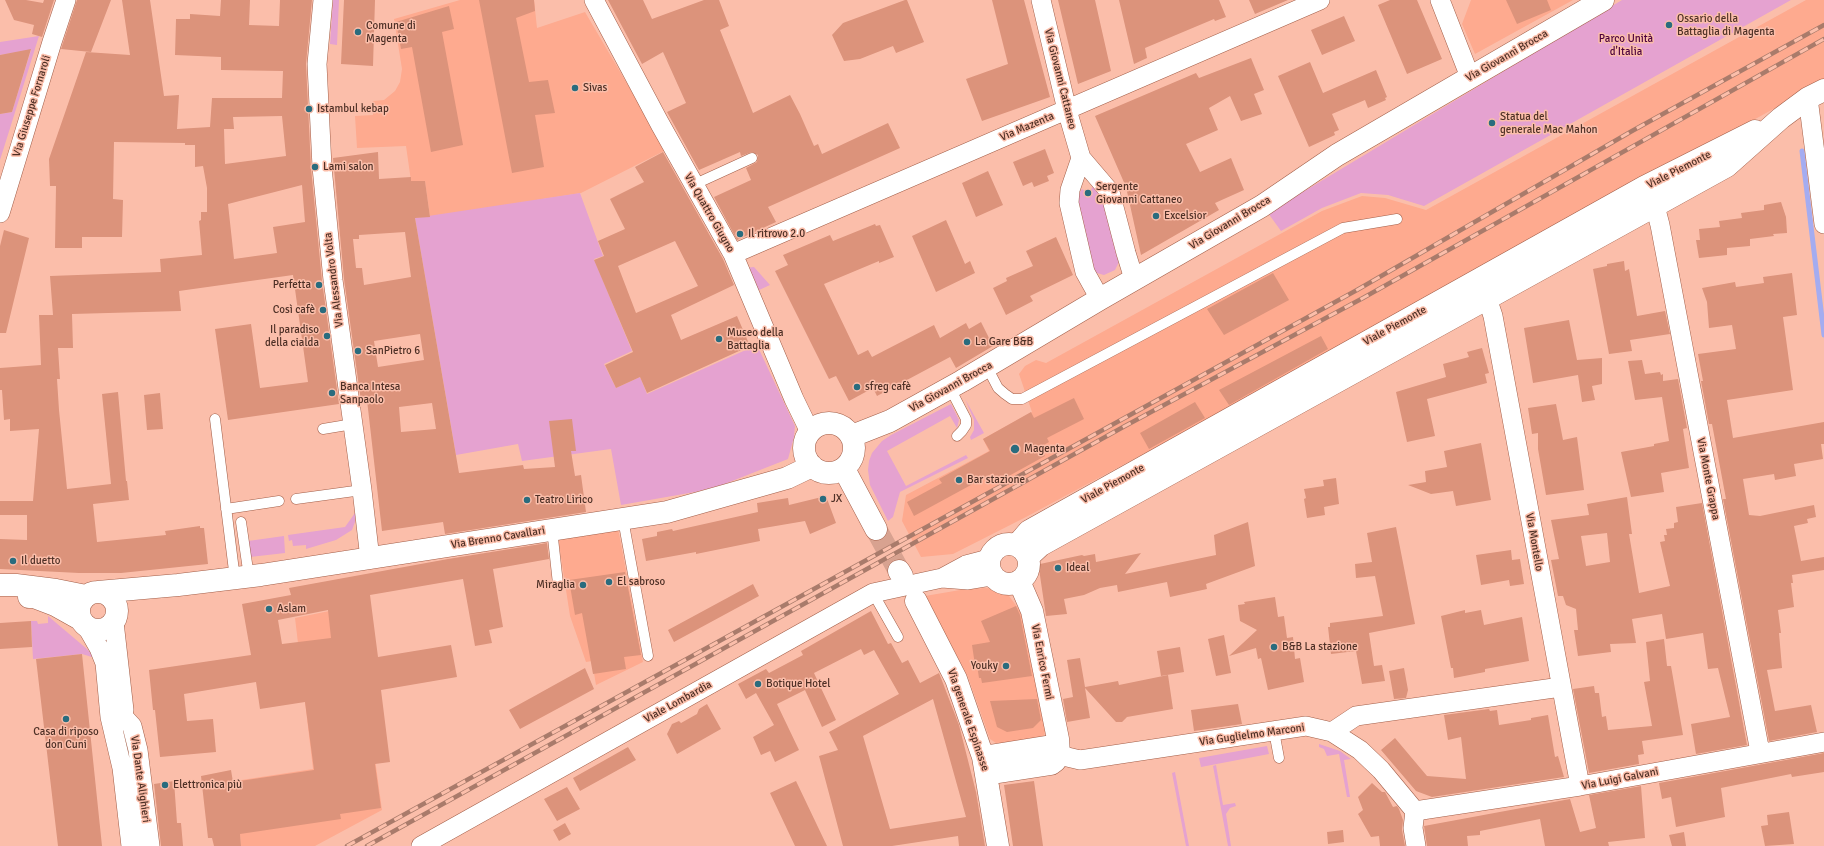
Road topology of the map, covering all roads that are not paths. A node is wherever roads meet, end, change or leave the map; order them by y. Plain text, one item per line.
1 (66, 0) edge
2 (323, 0) edge
3 (594, 0) edge
4 (1041, 0) edge
5 (1320, 0) edge
6 (1603, 0) edge
7 (1447, 4) edge
8 (1470, 77) junction
9 (1816, 94) edge
10 (1067, 110) junction
11 (1781, 118) junction
12 (752, 158) dead end
13 (1081, 158) junction
14 (693, 185) junction
15 (1644, 187) junction
16 (1655, 206) junction
17 (0, 213) edge
18 (1397, 219) dead end
19 (1824, 224) edge
20 (733, 254) junction
21 (1134, 279) junction
22 (1481, 290) junction
23 (1100, 299) junction
24 (986, 367) junction
25 (950, 388) junction
26 (215, 419) dead end
27 (353, 424) junction
28 (323, 429) dead end
29 (810, 432) junction
30 (852, 436) junction
31 (957, 436) dead end
32 (812, 466) junction
33 (844, 469) junction
34 (362, 490) junction
35 (296, 499) dead end
36 (279, 501) dead end
37 (226, 509) junction
38 (623, 519) junction
39 (241, 522) dead end
40 (552, 529) junction
41 (876, 530) tunnel mouth
42 (1023, 551) junction
43 (370, 559) junction
44 (991, 567) junction
45 (242, 578) junction
46 (1019, 581) junction
47 (558, 584) dead end
48 (0, 585) edge
49 (178, 585) junction
50 (872, 593) junction
51 (92, 594) junction
52 (0, 598) edge
53 (916, 601) dead end
54 (116, 619) junction
55 (84, 623) junction
56 (898, 637) dead end
57 (648, 656) dead end
58 (107, 685) junction
59 (1561, 687) junction
60 (124, 716) junction
61 (1274, 731) junction
62 (1332, 732) junction
63 (1824, 742) edge
64 (1058, 750) junction
65 (1760, 752) junction
66 (1280, 758) dead end
67 (984, 766) junction
68 (122, 768) junction
69 (1580, 786) junction
70 (1415, 811) junction
71 (131, 846) edge
72 (150, 846) edge
73 (422, 846) edge
74 (998, 846) edge
75 (1416, 846) edge

1 - 17 street, Via Giuseppe Fornaroli
2 - 27 street, Via Alessandro Volta
3 - 14 street, Via Quattro Giugno
4 - 10 street, Via Giovanni Cattaneo
5 - 10 street, Via Mazenta
6 - 8 street, Via Giovanni Brocca
7 - 8 street
8 - 21 street, Via Giovanni Brocca
9 - 11 street, Viale Piemonte
9 - 19 street
10 - 13 street, Via Giovanni Cattaneo
10 - 20 street, Via Mazenta
11 - 15 street, Viale Piemonte
11 - 16 street, Viale Piemonte
12 - 14 lane
13 - 21 street, Via Giovanni Cattaneo
13 - 23 street
14 - 20 street, Via Quattro Giugno
15 - 16 street, Via Monte Grappa
15 - 22 street, Viale Piemonte
16 - 22 street, Viale Piemonte
16 - 65 street, Via Monte Grappa
18 - 24 lane
20 - 29 street, Via Quattro Giugno
21 - 23 street, Via Giovanni Brocca
22 - 42 street, Viale Piemonte
22 - 59 street, Via Montello
23 - 24 street, Via Giovanni Brocca
24 - 25 street, Via Giovanni Brocca
25 - 30 street, Via Giovanni Brocca
25 - 31 lane
26 - 37 lane
27 - 28 lane
27 - 34 street, Via Alessandro Volta
29 - 30 street
29 - 32 street
30 - 33 street
32 - 33 street
32 - 38 street, Via Brenno Cavallari
33 - 41 street
34 - 35 lane
34 - 43 street, Via Alessandro Volta
36 - 37 lane
37 - 45 lane
38 - 40 street, Via Brenno Cavallari
38 - 57 lane
39 - 45 lane
40 - 43 street, Via Brenno Cavallari
40 - 47 lane
42 - 44 street
42 - 46 street
43 - 45 street, Via Brenno Cavallari
44 - 46 street
44 - 50 street, Viale Lombardia
45 - 49 street, Via Brenno Cavallari
46 - 64 street, Via Enrico Fermi
48 - 51 street
49 - 51 street, Via Brenno Cavallari
49 - 54 street, Via Brenno Cavallari
50 - 56 lane
50 - 73 street, Viale Lombardia
51 - 54 street
51 - 55 street
52 - 55 street
53 - 67 street, Via generale Espinasse
54 - 55 street
54 - 60 street, Via Dante Alighieri
55 - 58 street, Via Dante Alighieri
58 - 60 street, Via Dante Alighieri
58 - 68 street, Via Dante Alighieri
59 - 62 street
59 - 69 street, Via Montello
60 - 68 street, Via Dante Alighieri
60 - 72 street, Via Dante Alighieri
61 - 62 street, Via Guglielmo Marconi
61 - 64 street, Via Guglielmo Marconi
61 - 66 lane
62 - 70 street, Via Guglielmo Marconi
63 - 65 street, Via Luigi Galvani
64 - 67 street, Via Guglielmo Marconi
65 - 69 street, Via Luigi Galvani
67 - 74 street, Via generale Espinasse
68 - 71 street, Via Dante Alighieri
69 - 70 street, Via Luigi Galvani
70 - 75 street

